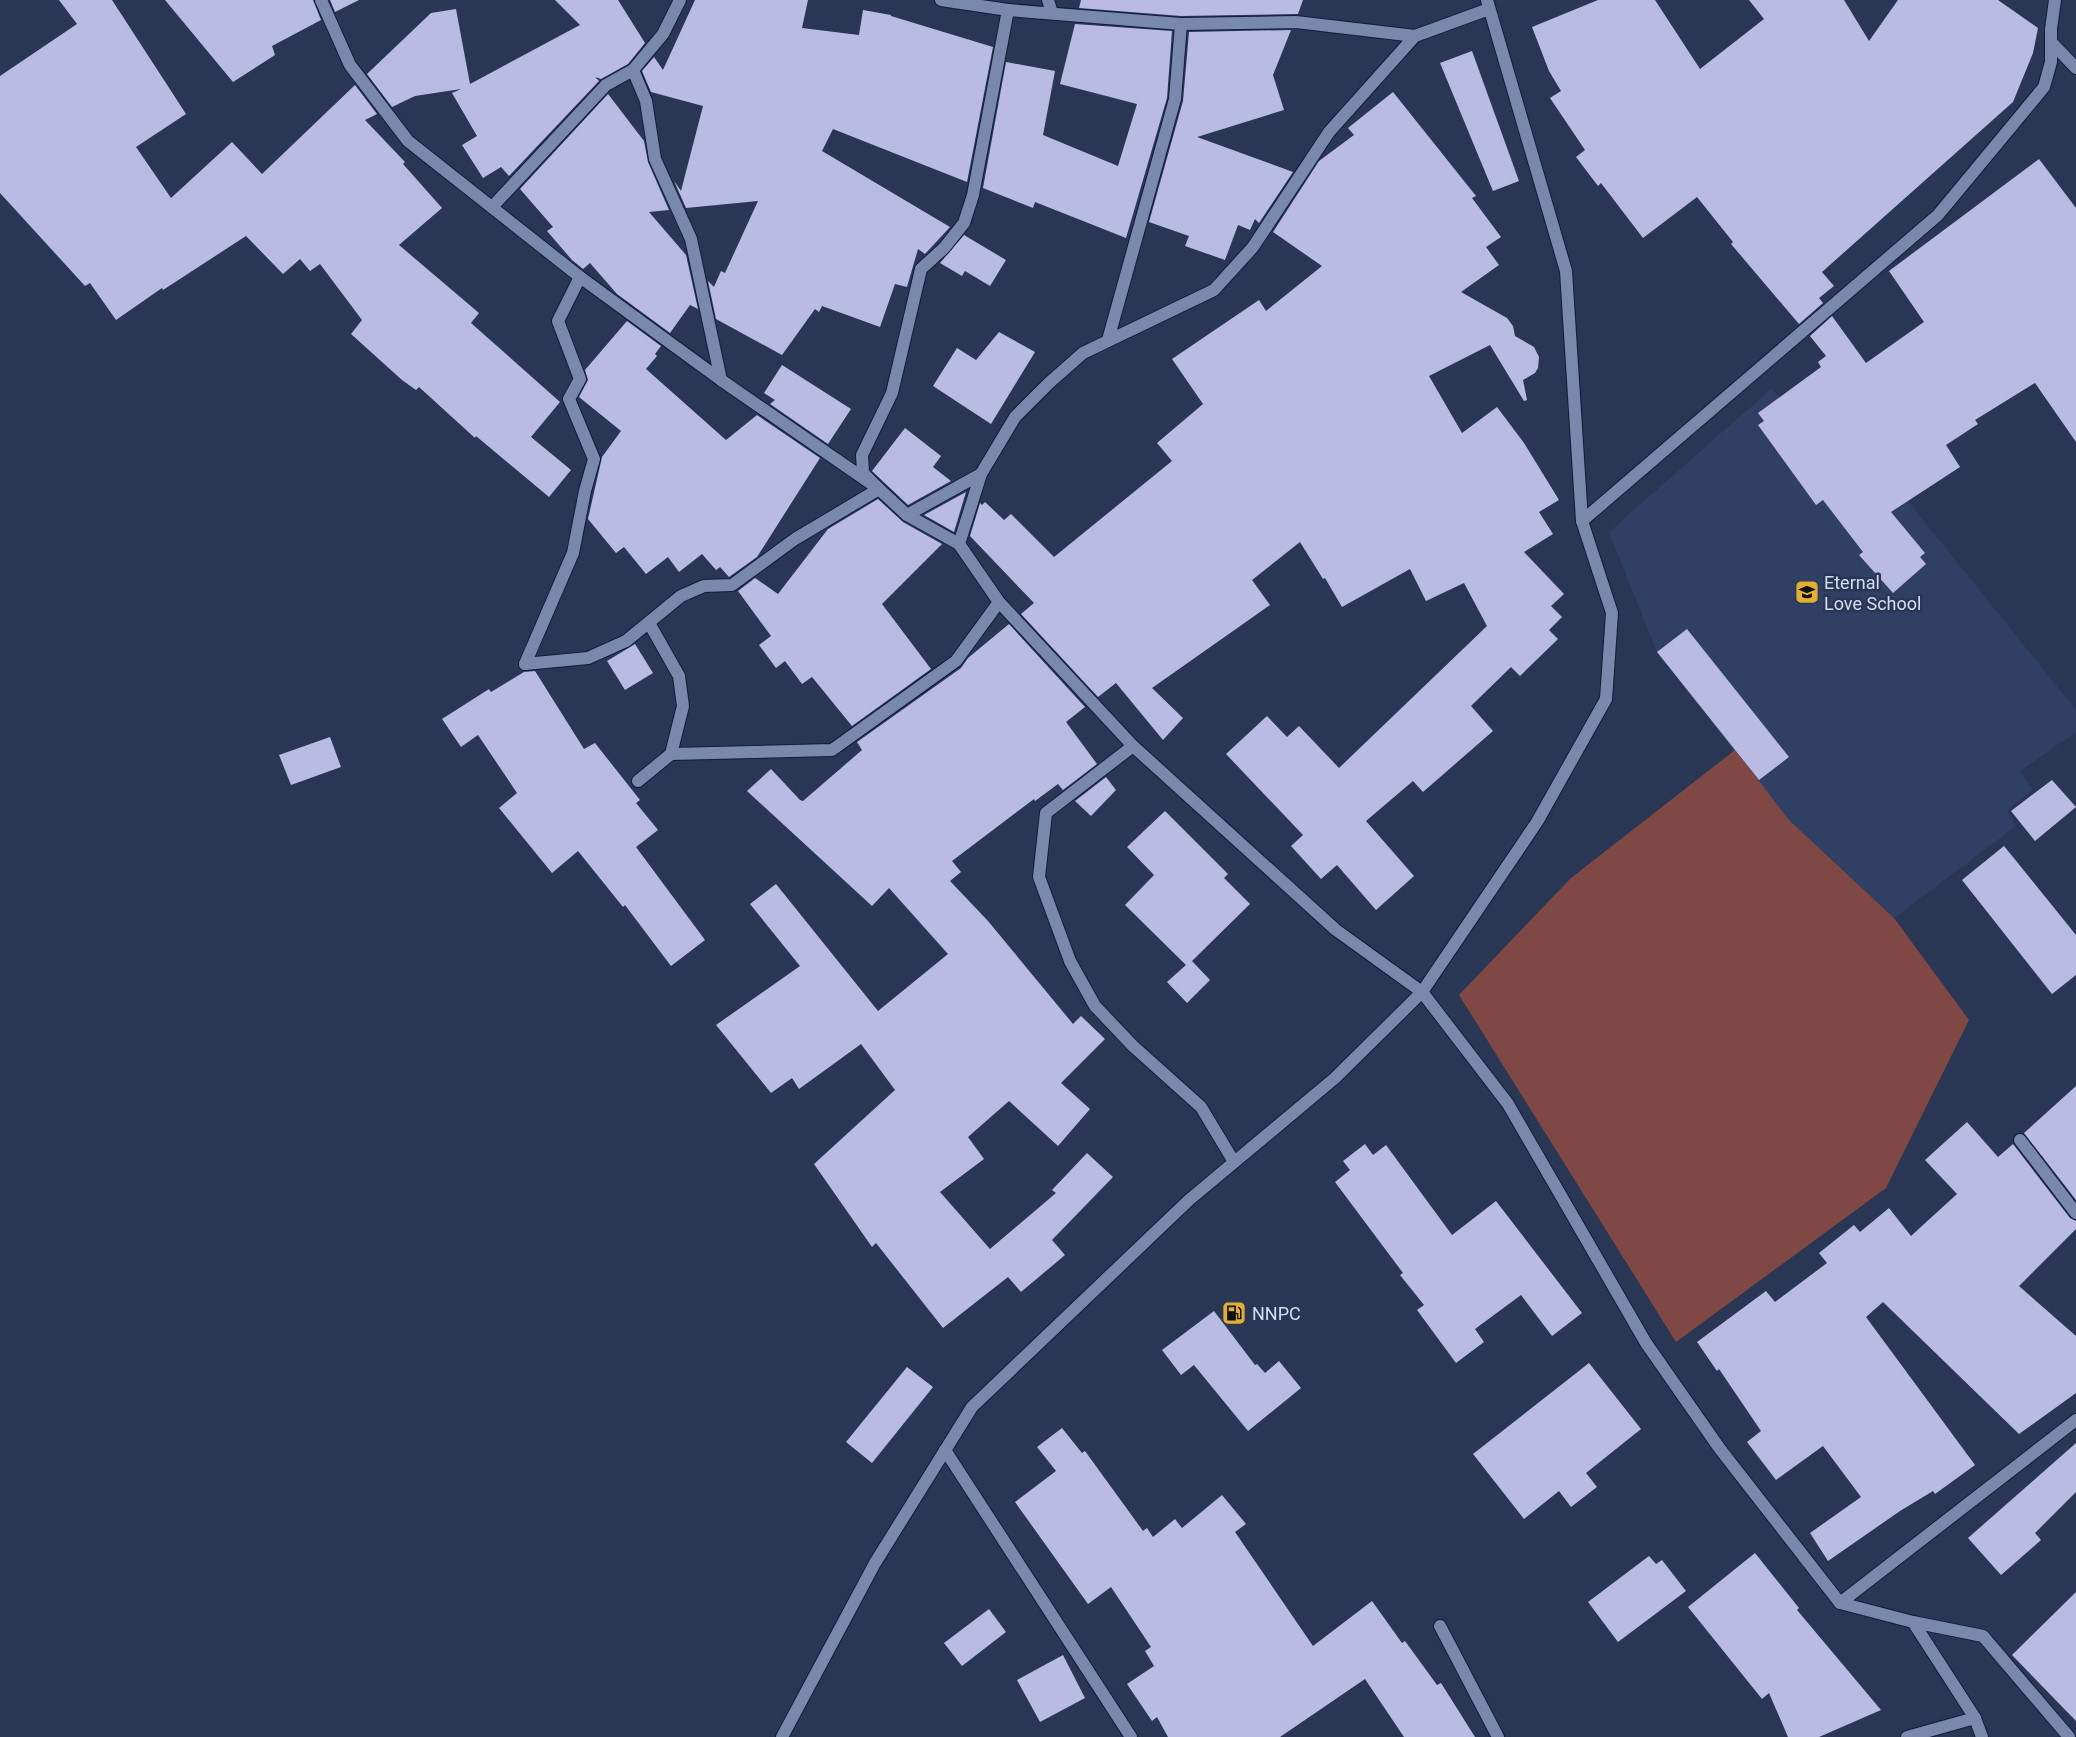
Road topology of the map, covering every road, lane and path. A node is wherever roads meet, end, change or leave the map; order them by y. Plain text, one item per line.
1 (321, 0) edge
2 (680, 0) edge
3 (941, 0) edge
4 (1048, 0) edge
5 (2055, 0) edge
6 (1488, 4) edge
7 (1008, 10) junction
8 (1052, 13) junction
9 (1181, 24) junction
10 (1415, 36) junction
11 (2051, 42) junction
12 (2076, 68) edge
13 (634, 70) junction
14 (492, 208) junction
15 (580, 277) junction
16 (1108, 340) junction
17 (721, 380) junction
18 (981, 474) junction
19 (879, 490) junction
20 (907, 515) junction
21 (1582, 521) junction
22 (959, 544) junction
23 (999, 602) junction
24 (649, 623) junction
25 (1134, 746) junction
26 (671, 754) junction
27 (638, 781) dead end
28 (1422, 992) junction
29 (2020, 1140) dead end
30 (1234, 1162) junction
31 (2076, 1213) edge
32 (2076, 1420) edge
33 (945, 1450) junction
34 (1840, 1603) junction
35 (1913, 1622) junction
36 (1440, 1626) dead end
37 (1975, 1718) junction
38 (782, 1737) edge
39 (1131, 1737) edge
40 (1498, 1737) edge
41 (1907, 1737) edge
42 (1982, 1737) edge
43 (2069, 1737) edge

1 - 14 street
2 - 13 street
3 - 7 street
4 - 8 street
5 - 11 street
6 - 10 street
6 - 21 street
7 - 8 street
7 - 19 street
8 - 9 street
9 - 10 street
9 - 16 street
10 - 16 street
11 - 12 street
11 - 21 street
13 - 14 street
13 - 17 street
14 - 15 street
15 - 17 street
15 - 24 street
16 - 18 street
17 - 19 street
18 - 20 street
18 - 22 street
19 - 20 street
19 - 24 street
20 - 22 street
21 - 28 street
22 - 23 street
23 - 25 street
23 - 26 street
24 - 26 street
25 - 28 street
25 - 30 street
26 - 27 street
28 - 30 street
28 - 34 street
29 - 31 street
30 - 33 street
32 - 34 street
33 - 38 street
33 - 39 street
34 - 35 street
35 - 37 street
35 - 43 street
36 - 40 street
37 - 41 street
37 - 42 street

